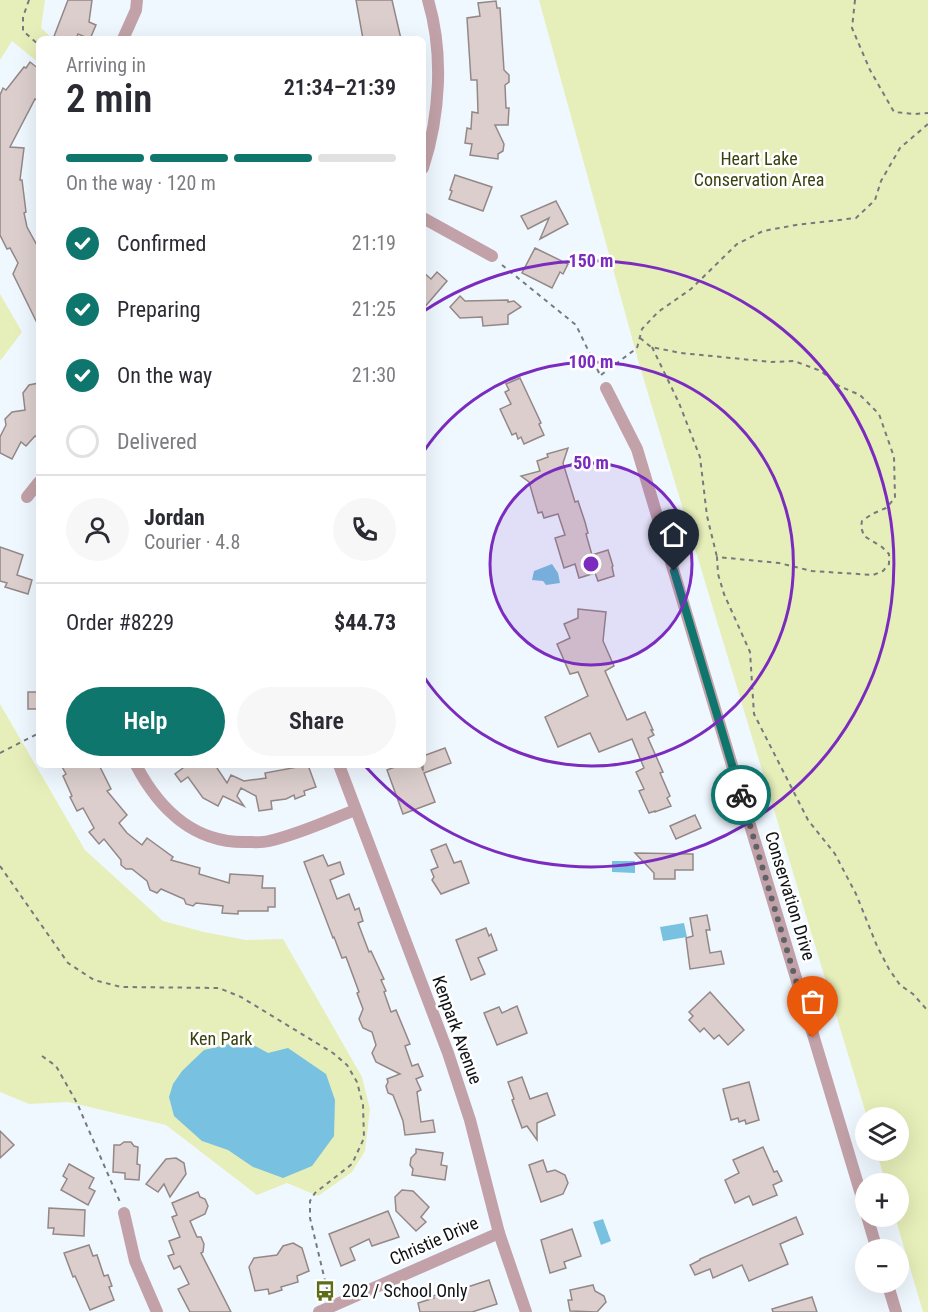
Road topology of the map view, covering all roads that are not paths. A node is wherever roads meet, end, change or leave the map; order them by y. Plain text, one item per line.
1 (137, 0) edge
2 (428, 0) edge
3 (124, 36) edge
4 (426, 157) edge
5 (426, 220) edge
6 (492, 256) road end
7 (603, 382) road end
8 (36, 486) edge
9 (27, 497) dead end
10 (138, 768) edge
11 (340, 768) edge
12 (355, 810) junction
13 (855, 1174) edge
14 (124, 1213) road end
15 (499, 1233) junction
16 (890, 1293) edge
17 (157, 1312) edge
18 (319, 1312) edge
19 (526, 1312) edge
20 (896, 1312) edge

1 - 3 street
2 - 4 street
5 - 6 street
7 - 13 street, Conservation Drive
8 - 9 street
10 - 12 street
11 - 12 street, Kenpark Avenue
12 - 15 street, Kenpark Avenue
14 - 17 street
15 - 18 street, Christie Drive
15 - 19 street, Kenpark Avenue
16 - 20 street

